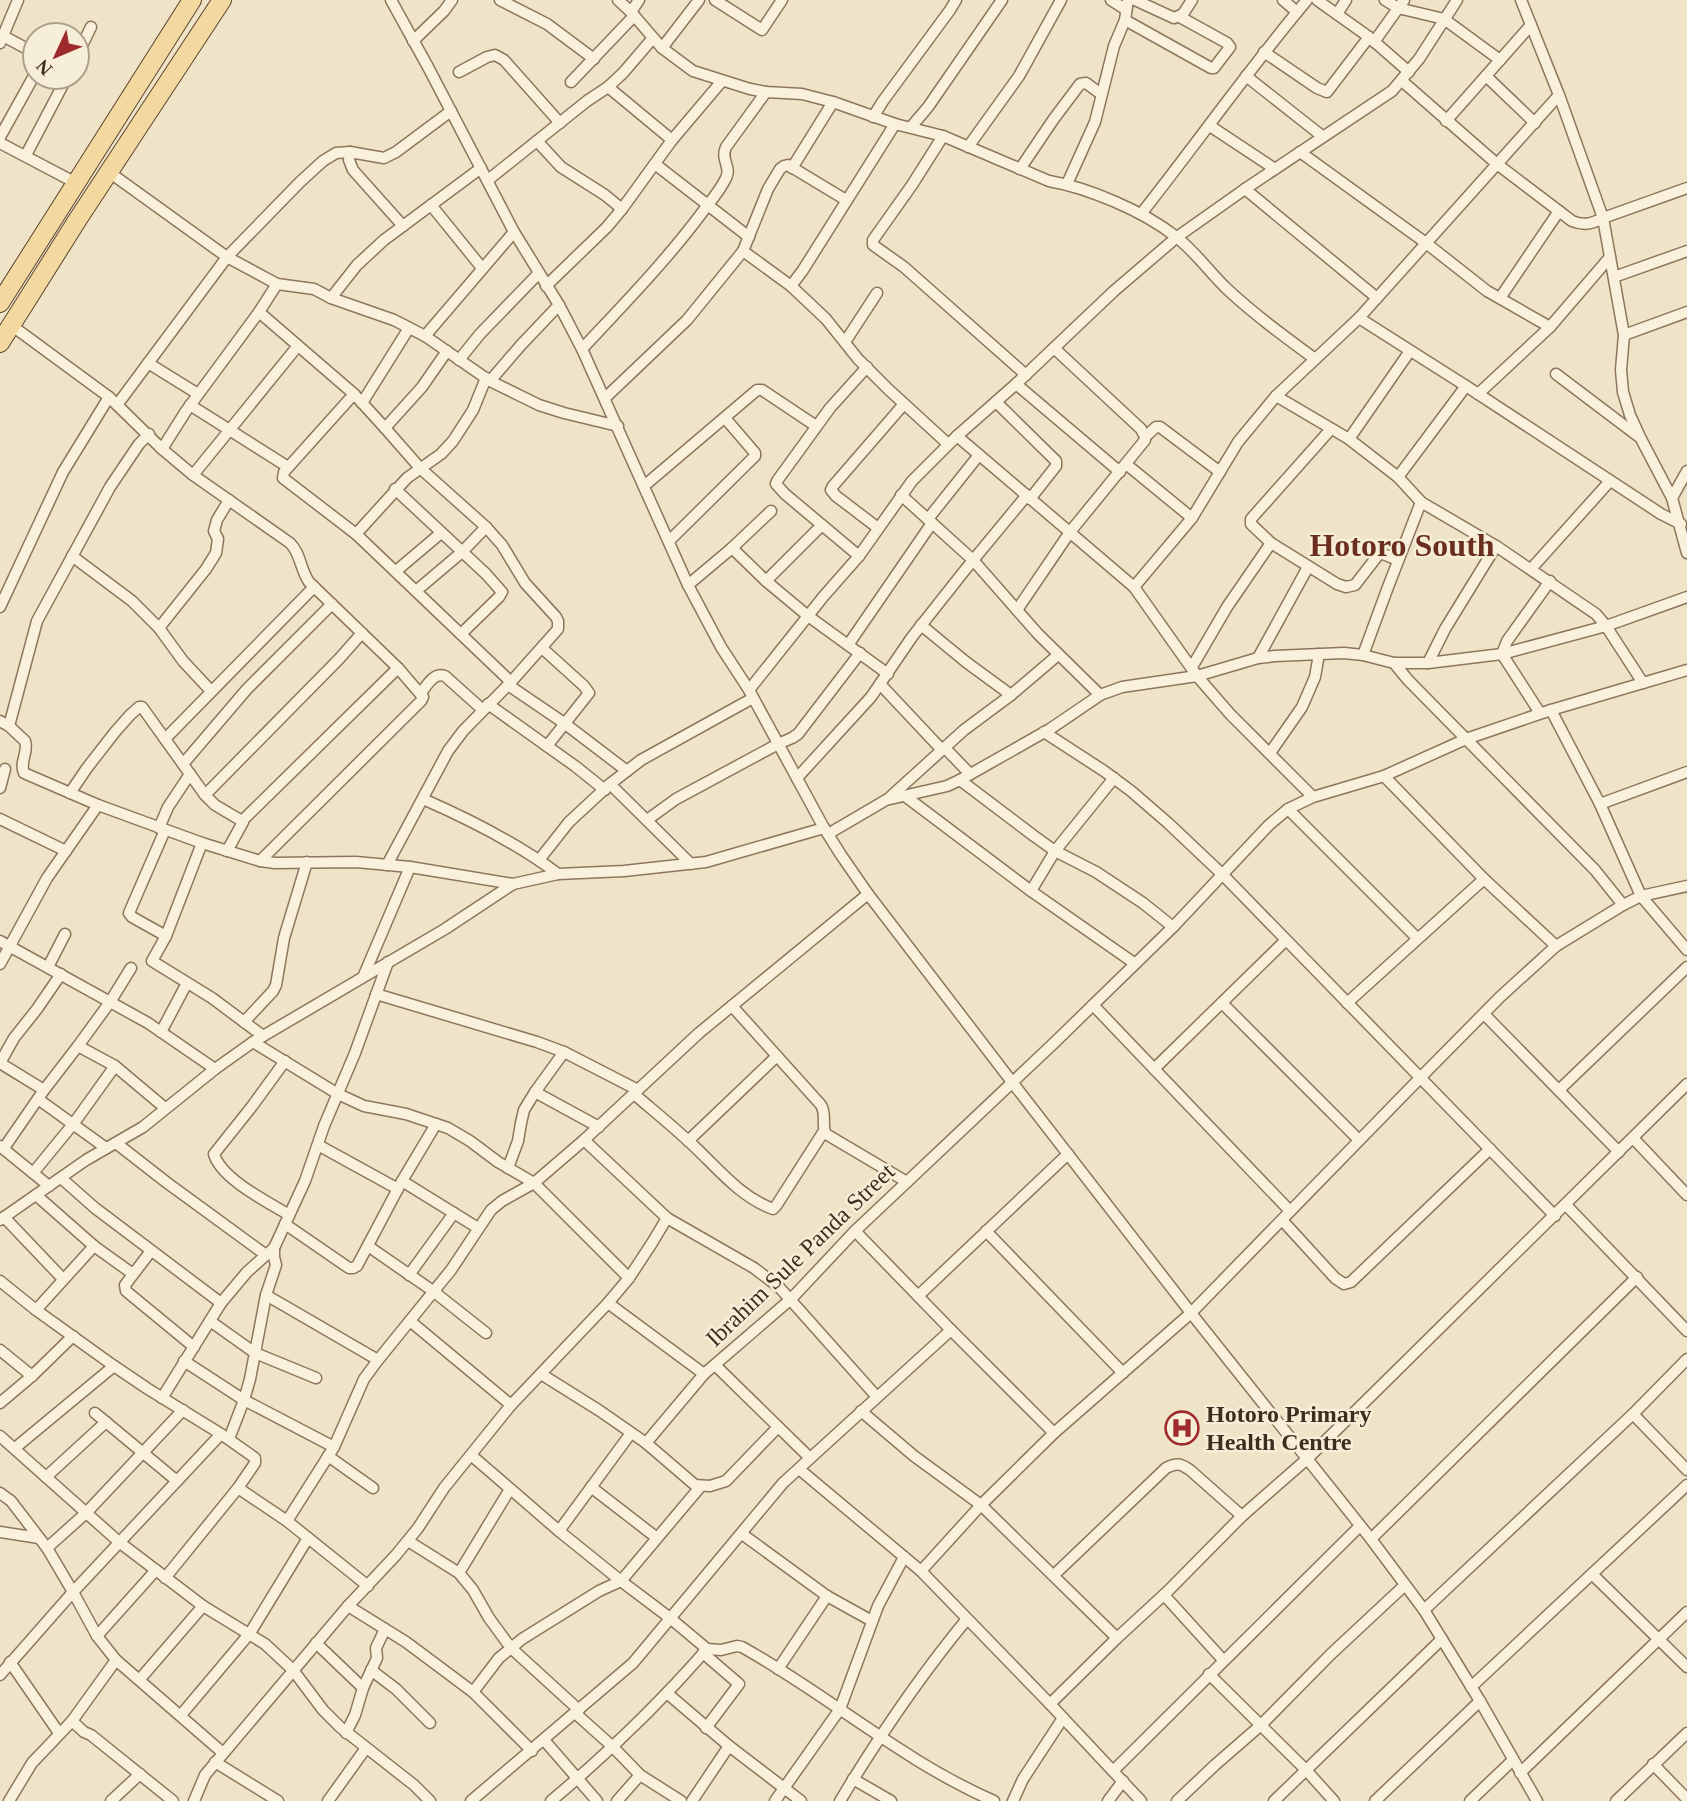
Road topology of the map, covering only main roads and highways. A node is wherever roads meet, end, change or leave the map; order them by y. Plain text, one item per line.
1 (192, 0) edge
2 (222, 0) edge
3 (152, 62) junction
4 (173, 74) junction
5 (0, 303) edge
6 (0, 343) edge

1 - 3 main road
2 - 4 main road
3 - 4 main road
3 - 5 main road
4 - 6 main road

